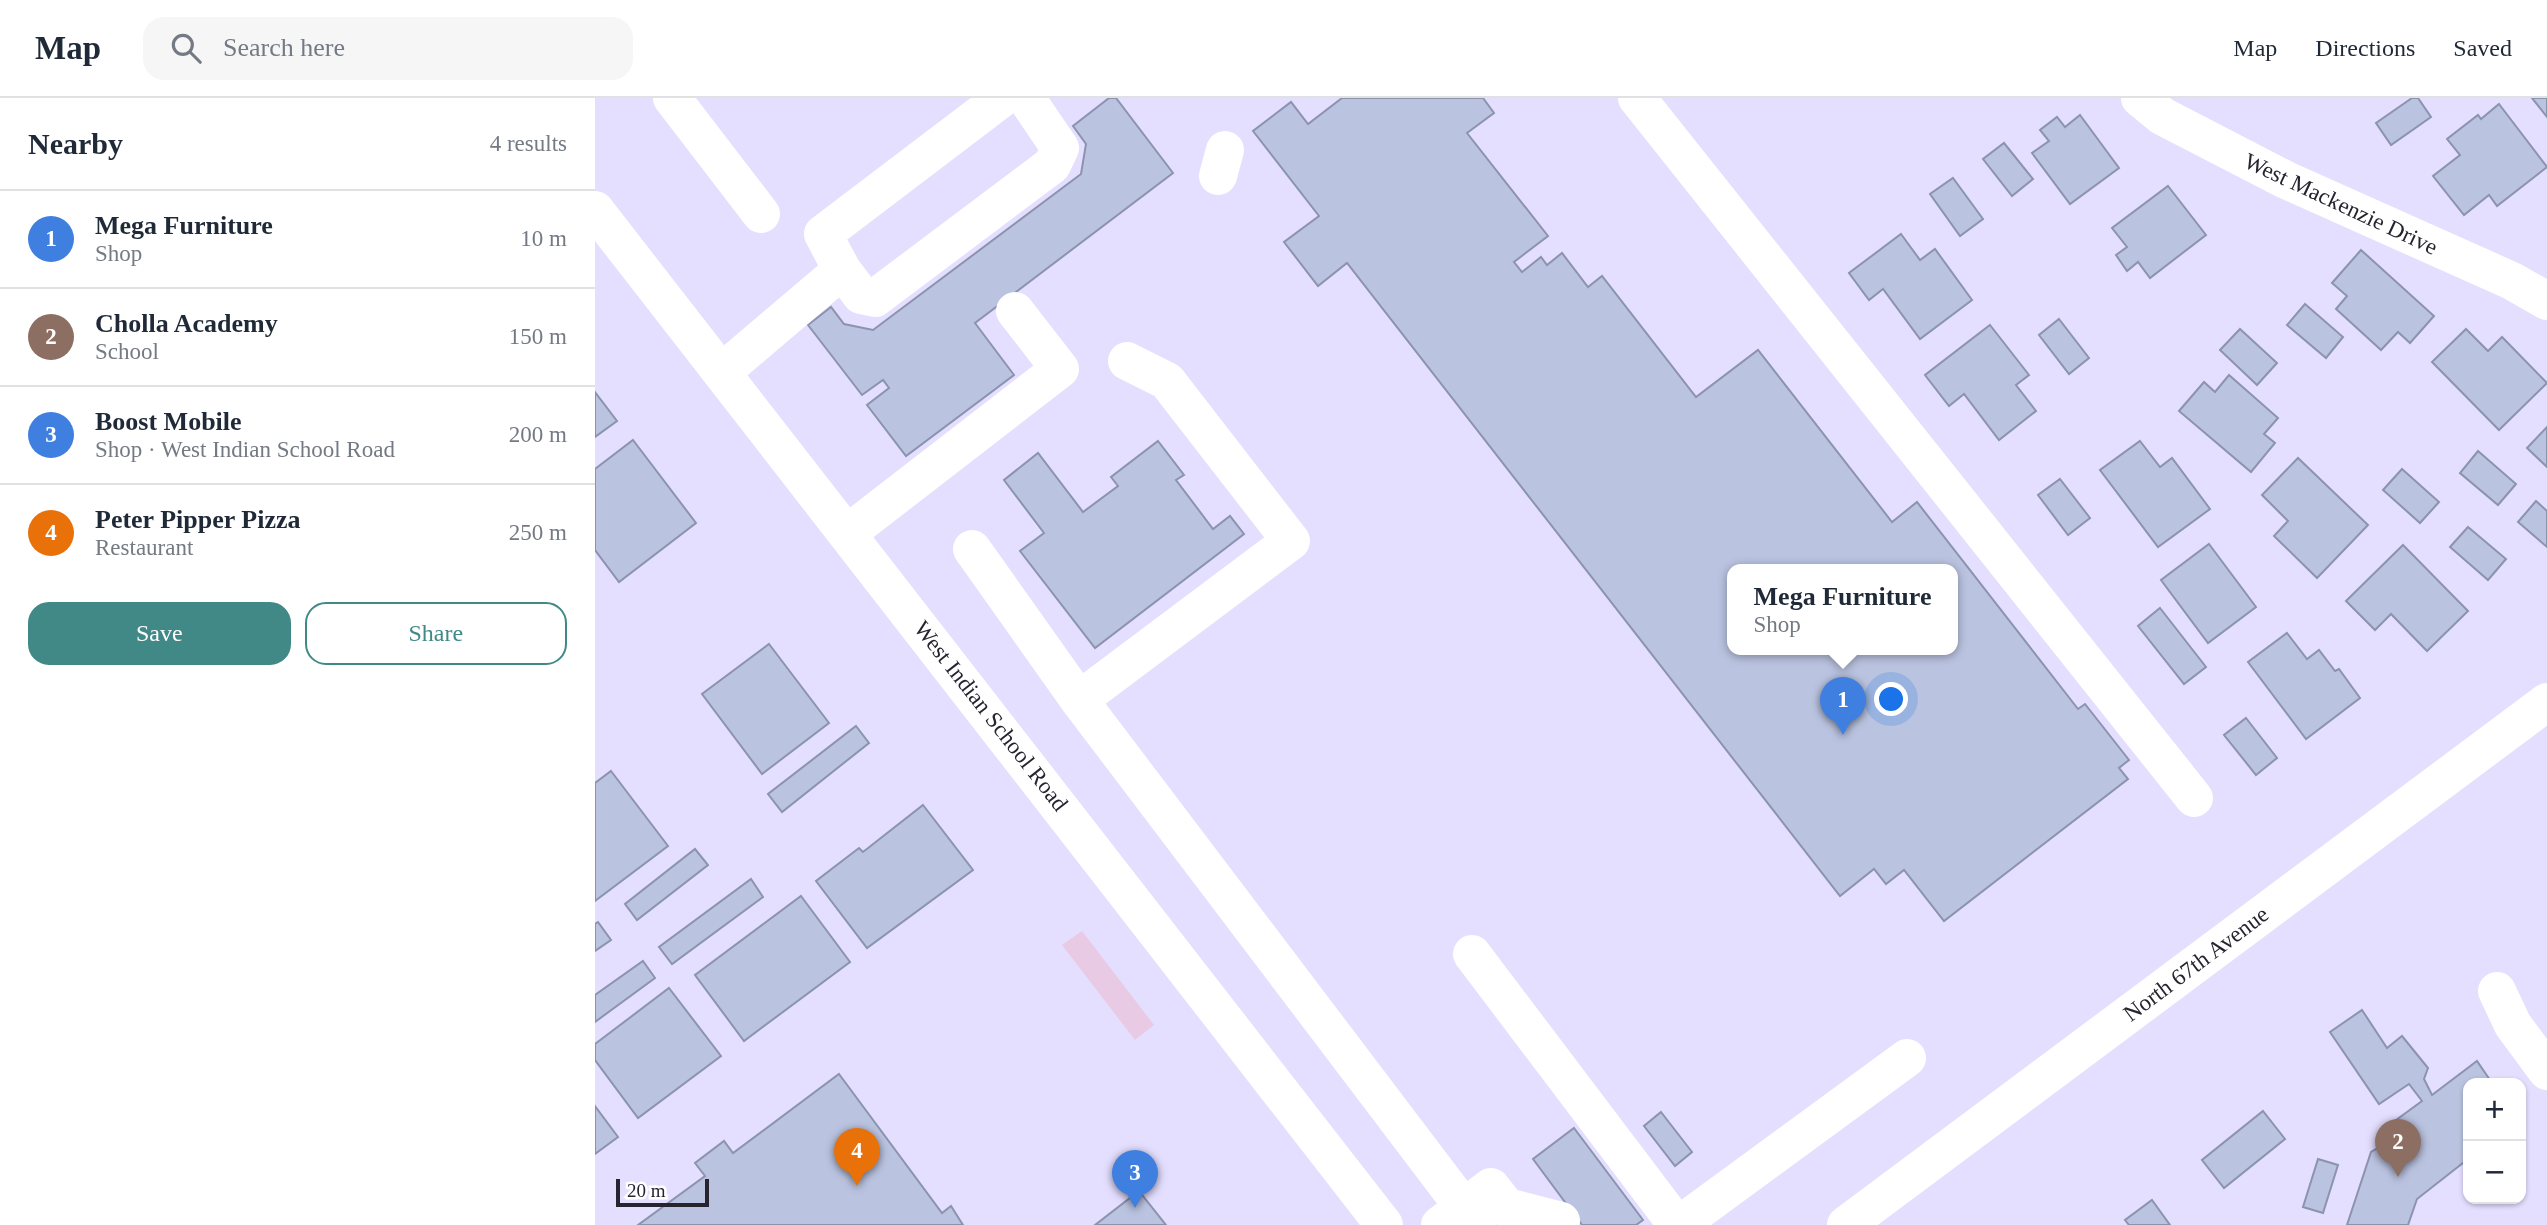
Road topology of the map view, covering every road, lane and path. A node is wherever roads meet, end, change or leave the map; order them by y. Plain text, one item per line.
1 (1002, 98) edge
2 (1026, 98) edge
3 (1637, 98) edge
4 (2140, 98) edge
5 (679, 101) edge
6 (595, 210) edge
7 (761, 214) dead end
8 (842, 270) junction
9 (2547, 301) edge
10 (1015, 311) dead end
11 (1127, 361) dead end
12 (722, 372) junction
13 (848, 533) junction
14 (972, 549) dead end
15 (1079, 700) junction
16 (2547, 702) edge
17 (2194, 798) dead end
18 (1472, 954) dead end
19 (2497, 991) dead end
20 (1907, 1058) dead end
21 (2547, 1071) edge
22 (1482, 1218) edge
23 (1561, 1221) dead end
24 (1692, 1221) edge
25 (1384, 1225) edge
26 (1846, 1225) edge

1 - 8 main road
2 - 8 main road
3 - 17 main road
4 - 9 main road, West Mackenzie Drive
5 - 7 main road
6 - 12 main road, West Indian School Road
8 - 12 main road
10 - 13 main road
11 - 15 main road
12 - 13 main road, West Indian School Road
13 - 25 main road, West Indian School Road
14 - 15 main road
15 - 22 main road
16 - 26 main road, North 67th Avenue
18 - 24 main road
19 - 21 main road
20 - 24 main road
22 - 23 main road

